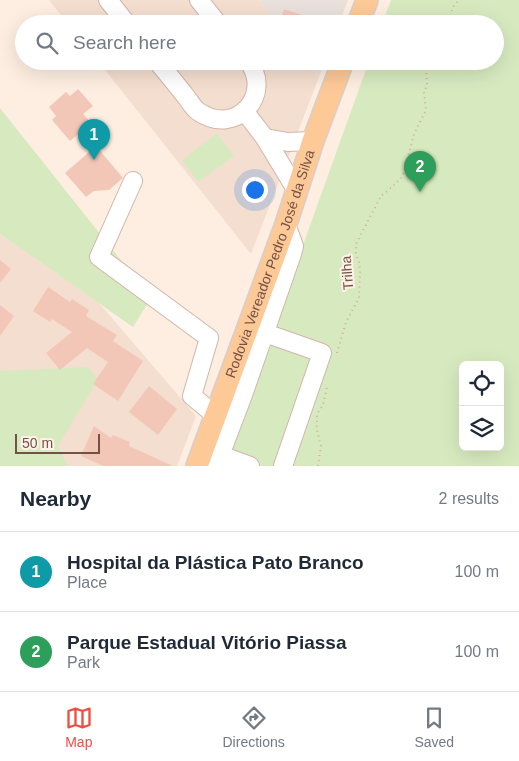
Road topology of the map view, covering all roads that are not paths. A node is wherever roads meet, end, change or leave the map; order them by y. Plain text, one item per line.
1 (108, 0) edge
2 (200, 0) edge
3 (366, 0) edge
4 (120, 15) edge
5 (211, 15) edge
6 (361, 15) edge
7 (165, 70) edge
8 (252, 70) edge
9 (340, 70) edge
10 (246, 112) junction
11 (265, 138) junction
12 (313, 141) junction
13 (133, 181) dead end
14 (297, 191) junction
15 (286, 224) junction
16 (265, 333) junction
17 (216, 415) junction
18 (218, 461) edge
19 (197, 466) edge
20 (250, 466) edge
21 (283, 466) edge

1 - 4 lane
2 - 5 lane
3 - 6 main road
7 - 10 lane
8 - 10 lane
9 - 12 main road, Rodovia Vereador Pedro José da Silva
10 - 11 lane
11 - 12 lane
11 - 14 lane
12 - 14 main road, Rodovia Vereador Pedro José da Silva
13 - 17 lane
14 - 15 main road, Rodovia Vereador Pedro José da Silva
15 - 16 lane
15 - 17 main road, Rodovia Vereador Pedro José da Silva
16 - 18 lane
16 - 21 lane
17 - 19 main road, Rodovia Vereador Pedro José da Silva
18 - 20 lane

